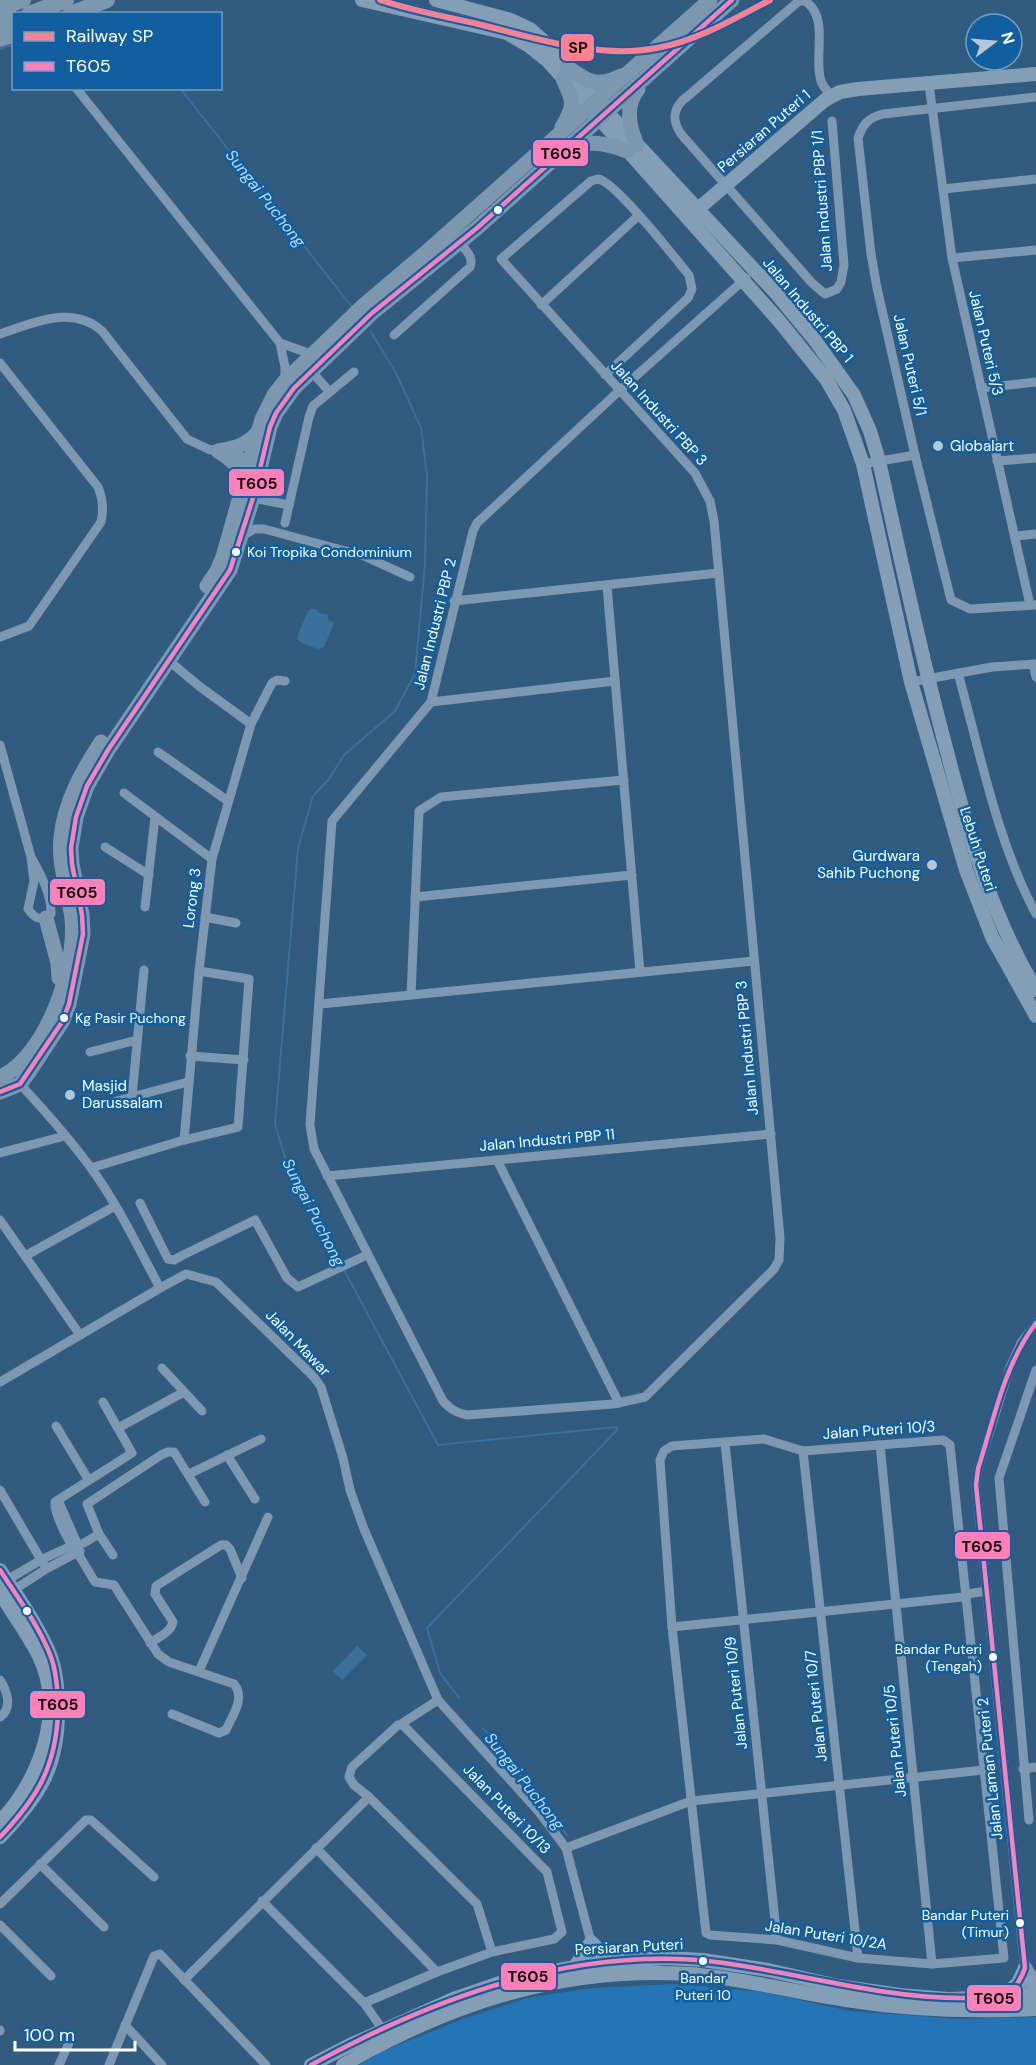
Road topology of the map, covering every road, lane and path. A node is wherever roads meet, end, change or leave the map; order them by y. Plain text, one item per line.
1 (22, 0) edge
2 (66, 0) edge
3 (107, 0) edge
4 (362, 0) edge
5 (436, 0) edge
6 (710, 0) edge
7 (732, 0) edge
8 (0, 8) edge
9 (34, 12) edge
10 (75, 12) edge
11 (630, 72) junction
12 (565, 73) junction
13 (1036, 74) edge
14 (647, 77) junction
15 (929, 84) junction
16 (78, 90) edge
17 (832, 96) junction
18 (1036, 97) edge
19 (932, 109) junction
20 (598, 111) junction
21 (832, 122) dead end
22 (561, 143) junction
23 (632, 148) junction
24 (1036, 179) edge
25 (726, 185) junction
26 (943, 189) junction
27 (698, 209) junction
28 (638, 216) junction
29 (460, 242) junction
30 (1036, 250) edge
31 (952, 258) junction
32 (755, 271) junction
33 (742, 281) junction
34 (540, 305) junction
35 (368, 309) junction
36 (348, 328) junction
37 (0, 334) edge
38 (394, 335) dead end
39 (280, 343) junction
40 (311, 354) junction
41 (0, 363) edge
42 (311, 371) junction
43 (354, 372) dead end
44 (605, 375) junction
45 (285, 381) junction
46 (1036, 382) edge
47 (981, 388) junction
48 (329, 391) junction
49 (619, 391) junction
50 (257, 433) junction
51 (218, 451) junction
52 (915, 455) junction
53 (1036, 458) edge
54 (256, 460) junction
55 (879, 461) junction
56 (997, 461) junction
57 (863, 464) junction
58 (248, 501) junction
59 (289, 505) junction
60 (285, 524) dead end
61 (264, 529) junction
62 (1036, 534) edge
63 (1015, 536) junction
64 (242, 537) junction
65 (718, 573) junction
66 (410, 577) dead end
67 (607, 586) junction
68 (454, 601) junction
69 (1033, 605) edge
70 (0, 637) edge
71 (168, 660) junction
72 (1034, 664) edge
73 (952, 674) junction
74 (1036, 677) edge
75 (932, 678) junction
76 (285, 681) dead end
77 (615, 681) junction
78 (911, 682) junction
79 (431, 702) junction
80 (251, 724) junction
81 (0, 745) edge
82 (158, 752) dead end
83 (624, 780) junction
84 (123, 793) dead end
85 (228, 801) junction
86 (155, 818) junction
87 (105, 847) dead end
88 (31, 857) junction
89 (212, 859) junction
90 (632, 874) junction
91 (149, 876) junction
92 (415, 897) junction
93 (145, 907) dead end
94 (1036, 914) edge
95 (205, 917) junction
96 (46, 918) junction
97 (236, 923) dead end
98 (754, 961) junction
99 (144, 970) dead end
100 (199, 970) junction
101 (640, 972) junction
102 (1036, 990) edge
103 (411, 995) junction
104 (320, 1004) junction
105 (55, 1008) junction
106 (1036, 1016) edge
107 (137, 1040) junction
108 (90, 1053) dead end
109 (190, 1056) junction
110 (244, 1059) junction
111 (0, 1077) edge
112 (188, 1082) junction
113 (20, 1084) junction
114 (0, 1092) edge
115 (132, 1097) junction
116 (102, 1105) dead end
117 (771, 1134) junction
118 (65, 1136) junction
119 (184, 1140) junction
120 (0, 1153) edge
121 (497, 1160) junction
122 (91, 1168) junction
123 (327, 1176) junction
124 (140, 1203) dead end
125 (115, 1206) junction
126 (0, 1220) edge
127 (368, 1255) junction
128 (26, 1256) junction
129 (160, 1288) junction
130 (1036, 1323) edge
131 (80, 1335) junction
132 (162, 1368) dead end
133 (1036, 1370) edge
134 (2, 1377) edge
135 (184, 1392) junction
136 (103, 1402) dead end
137 (619, 1403) junction
138 (202, 1411) dead end
139 (56, 1426) dead end
140 (118, 1428) junction
141 (261, 1439) dead end
142 (724, 1443) junction
143 (880, 1445) junction
144 (803, 1451) junction
145 (227, 1455) junction
146 (189, 1474) junction
147 (88, 1479) junction
148 (0, 1490) edge
149 (255, 1499) dead end
150 (205, 1502) dead end
151 (268, 1517) dead end
152 (99, 1534) junction
153 (78, 1548) junction
154 (113, 1555) dead end
155 (41, 1560) junction
156 (46, 1569) junction
157 (242, 1578) junction
158 (4, 1586) edge
159 (988, 1595) junction
160 (966, 1598) junction
161 (896, 1604) junction
162 (821, 1612) junction
163 (743, 1620) junction
164 (672, 1627) junction
165 (150, 1643) junction
166 (199, 1671) junction
167 (0, 1680) edge
168 (438, 1700) junction
169 (172, 1714) dead end
170 (0, 1717) edge
171 (403, 1726) junction
172 (1036, 1767) edge
173 (1023, 1769) junction
174 (984, 1770) junction
175 (914, 1777) junction
176 (839, 1785) junction
177 (761, 1793) junction
178 (369, 1797) junction
179 (691, 1801) junction
180 (1029, 1820) dead end
181 (0, 1822) edge
182 (0, 1837) edge
183 (316, 1848) junction
184 (566, 1848) junction
185 (40, 1864) junction
186 (154, 1877) dead end
187 (262, 1901) junction
188 (0, 1904) edge
189 (0, 1925) edge
190 (104, 1927) dead end
191 (777, 1940) junction
192 (591, 1942) junction
193 (492, 1952) junction
194 (858, 1958) junction
195 (615, 1962) junction
196 (597, 1963) junction
197 (932, 1964) junction
198 (1025, 1968) junction
199 (579, 1971) junction
200 (437, 1972) junction
201 (627, 1974) junction
202 (51, 1976) dead end
203 (184, 1980) junction
204 (1003, 1996) junction
205 (1033, 1999) edge
206 (364, 2003) junction
207 (125, 2025) junction
208 (383, 2030) junction
209 (69, 2043) dead end
210 (259, 2063) edge
211 (59, 2065) edge
212 (109, 2065) edge
213 (162, 2065) edge
214 (311, 2065) edge
215 (343, 2065) edge

1 - 8 highway
2 - 9 highway
3 - 10 highway
4 - 12 main road
5 - 12 main road
6 - 11 main road
7 - 14 main road
11 - 12 main road
11 - 20 main road
12 - 20 main road, Jalan Industri PBP 1
12 - 22 main road
13 - 15 main road, Persiaran Puteri 1
14 - 20 main road
14 - 23 main road
15 - 17 main road, Persiaran Puteri 1
15 - 19 street, Jalan Puteri 5/3
16 - 39 street
17 - 25 main road, Persiaran Puteri 1
17 - 25 street, Jalan Industri PBP 1/1
18 - 19 street, Jalan Puteri 5/1
19 - 26 street, Jalan Puteri 5/3
19 - 52 street, Jalan Puteri 5/1
20 - 22 main road
20 - 23 main road, Jalan Industri PBP 1
21 - 25 street, Jalan Industri PBP 1/1
22 - 23 main road
22 - 29 main road
22 - 35 main road
23 - 27 main road, Jalan Industri PBP 1
23 - 33 main road, Jalan Industri PBP 1
24 - 26 street
25 - 27 main road, Persiaran Puteri 1
26 - 31 street, Jalan Puteri 5/3
27 - 32 main road, Jalan Industri PBP 1
28 - 34 street
28 - 34 street, Jalan Industri PBP 3
28 - 44 street
29 - 35 main road
29 - 38 street
30 - 31 street
31 - 47 street, Jalan Puteri 5/3
32 - 33 street, Jalan Industri PBP 2
32 - 55 main road, Jalan Industri PBP 1
33 - 49 street, Jalan Industri PBP 2
33 - 57 main road, Jalan Industri PBP 1
34 - 44 street, Jalan Industri PBP 3
35 - 36 main road
36 - 40 main road
36 - 42 main road
37 - 51 street
39 - 40 street
39 - 45 street
40 - 45 main road
41 - 70 street
42 - 48 street
42 - 54 main road
43 - 48 street
44 - 49 street, Jalan Industri PBP 3
45 - 50 main road
46 - 47 street
47 - 56 street, Jalan Puteri 5/3
48 - 59 street
49 - 65 street, Jalan Industri PBP 3
49 - 68 street, Jalan Industri PBP 2
50 - 51 main road
50 - 54 main road
51 - 54 street
51 - 58 main road
52 - 55 street
52 - 69 street, Jalan Puteri 5/1
53 - 56 street
54 - 58 main road
55 - 57 street
55 - 75 main road, Jalan Industri PBP 1
56 - 63 street, Jalan Puteri 5/3
57 - 78 main road, Jalan Industri PBP 1
58 - 59 street
58 - 61 street
58 - 64 main road
58 - 105 main road
59 - 60 street
61 - 64 street
61 - 66 street
62 - 63 street
63 - 69 street, Jalan Puteri 5/3
64 - 71 main road
65 - 67 street
65 - 98 street, Jalan Industri PBP 3
67 - 68 street
67 - 77 street
68 - 79 street, Jalan Industri PBP 2
71 - 80 street
71 - 113 main road
72 - 73 street
72 - 74 street
73 - 75 street
73 - 94 street
75 - 78 street
75 - 102 main road, Lebuh Puteri
76 - 80 street, Lorong 3
77 - 79 street
77 - 83 street
78 - 106 main road, Lebuh Puteri
79 - 104 street, Jalan Industri PBP 2
80 - 85 street, Lorong 3
81 - 88 street
82 - 85 street
83 - 90 street
83 - 92 street
84 - 86 street
85 - 89 street, Lorong 3
86 - 89 street
86 - 91 street
87 - 91 street
88 - 96 street
88 - 96 street
89 - 95 street, Lorong 3
90 - 92 street
90 - 101 street
91 - 93 street
92 - 103 street
95 - 97 street
95 - 100 street, Lorong 3
96 - 105 main road
98 - 101 street
98 - 117 street, Jalan Industri PBP 3
99 - 107 street
100 - 109 street, Lorong 3
100 - 110 street
101 - 103 street
103 - 104 street
104 - 123 street, Jalan Industri PBP 2
105 - 111 main road
107 - 108 street
107 - 115 street
109 - 110 street
109 - 112 street, Lorong 3
110 - 119 street
112 - 115 street
112 - 119 street, Lorong 3
113 - 114 main road
113 - 118 street
115 - 116 street
117 - 121 street, Jalan Industri PBP 11
117 - 137 street, Jalan Industri PBP 3
118 - 120 street
118 - 122 street
119 - 122 street
121 - 123 street, Jalan Industri PBP 11
121 - 137 street
122 - 125 street
123 - 127 street, Jalan Industri PBP 3
124 - 127 street
125 - 128 street
125 - 129 street
126 - 128 street
127 - 137 street, Jalan Industri PBP 3
128 - 131 street
129 - 131 street, Jalan Mawar
129 - 168 street, Jalan Mawar
130 - 159 street, Jalan Laman Puteri 2
131 - 134 street, Jalan Mawar
132 - 135 street
133 - 173 street
135 - 138 street
135 - 140 street
136 - 140 street
139 - 147 street
140 - 147 street
141 - 145 street
142 - 144 street, Jalan Puteri 10/3
142 - 163 street, Jalan Puteri 10/9
142 - 164 street, Jalan Puteri 10/3
143 - 144 street, Jalan Puteri 10/3
143 - 160 street, Jalan Puteri 10/3
143 - 161 street, Jalan Puteri 10/5
144 - 162 street, Jalan Puteri 10/7
145 - 146 street
145 - 149 street
146 - 150 street
146 - 152 street
147 - 153 street
148 - 155 street
151 - 157 street
152 - 153 street
152 - 154 street
153 - 155 street
153 - 156 street
153 - 165 street
155 - 156 street
155 - 158 street
156 - 158 street
157 - 165 street
157 - 166 street
158 - 181 main road
158 - 182 main road
159 - 160 street
159 - 198 street, Jalan Laman Puteri 2
160 - 161 street
160 - 174 street, Jalan Puteri 10/3
161 - 162 street
161 - 175 street, Jalan Puteri 10/5
162 - 163 street
162 - 176 street, Jalan Puteri 10/7
163 - 164 street
163 - 177 street, Jalan Puteri 10/9
164 - 179 street
165 - 166 street
166 - 169 street
167 - 170 street
168 - 171 street
168 - 184 street, Jalan Mawar
171 - 178 street
171 - 193 street, Jalan Puteri 10/13
172 - 173 street
173 - 180 street
174 - 175 street
174 - 197 street, Jalan Puteri 10/2A
175 - 176 street
175 - 197 street, Jalan Puteri 10/5
176 - 177 street
176 - 194 street, Jalan Puteri 10/7
177 - 179 street
177 - 191 street, Jalan Puteri 10/9
178 - 183 street
178 - 193 street
179 - 184 street
179 - 191 street, Jalan Puteri 10/2A
183 - 187 street
183 - 200 street
184 - 192 street
185 - 186 street
185 - 188 street
185 - 190 street
187 - 203 street
187 - 206 street
189 - 202 street
191 - 194 street, Jalan Puteri 10/2A
192 - 195 main road
192 - 196 street
192 - 199 main road
193 - 200 street, Jalan Puteri 10/13
194 - 197 street, Jalan Puteri 10/2A
195 - 196 main road, Persiaran Puteri
195 - 204 main road, Persiaran Puteri
196 - 199 main road, Persiaran Puteri
196 - 201 main road
198 - 204 main road
198 - 205 main road
199 - 201 main road, Persiaran Puteri
199 - 208 main road, Persiaran Puteri
199 - 215 main road, Persiaran Puteri
200 - 206 street, Jalan Puteri 10/13
201 - 205 main road, Persiaran Puteri
203 - 207 street
203 - 210 street
204 - 205 main road, Persiaran Puteri
206 - 208 street
207 - 212 street
207 - 213 street
208 - 214 main road, Persiaran Puteri
209 - 211 street

